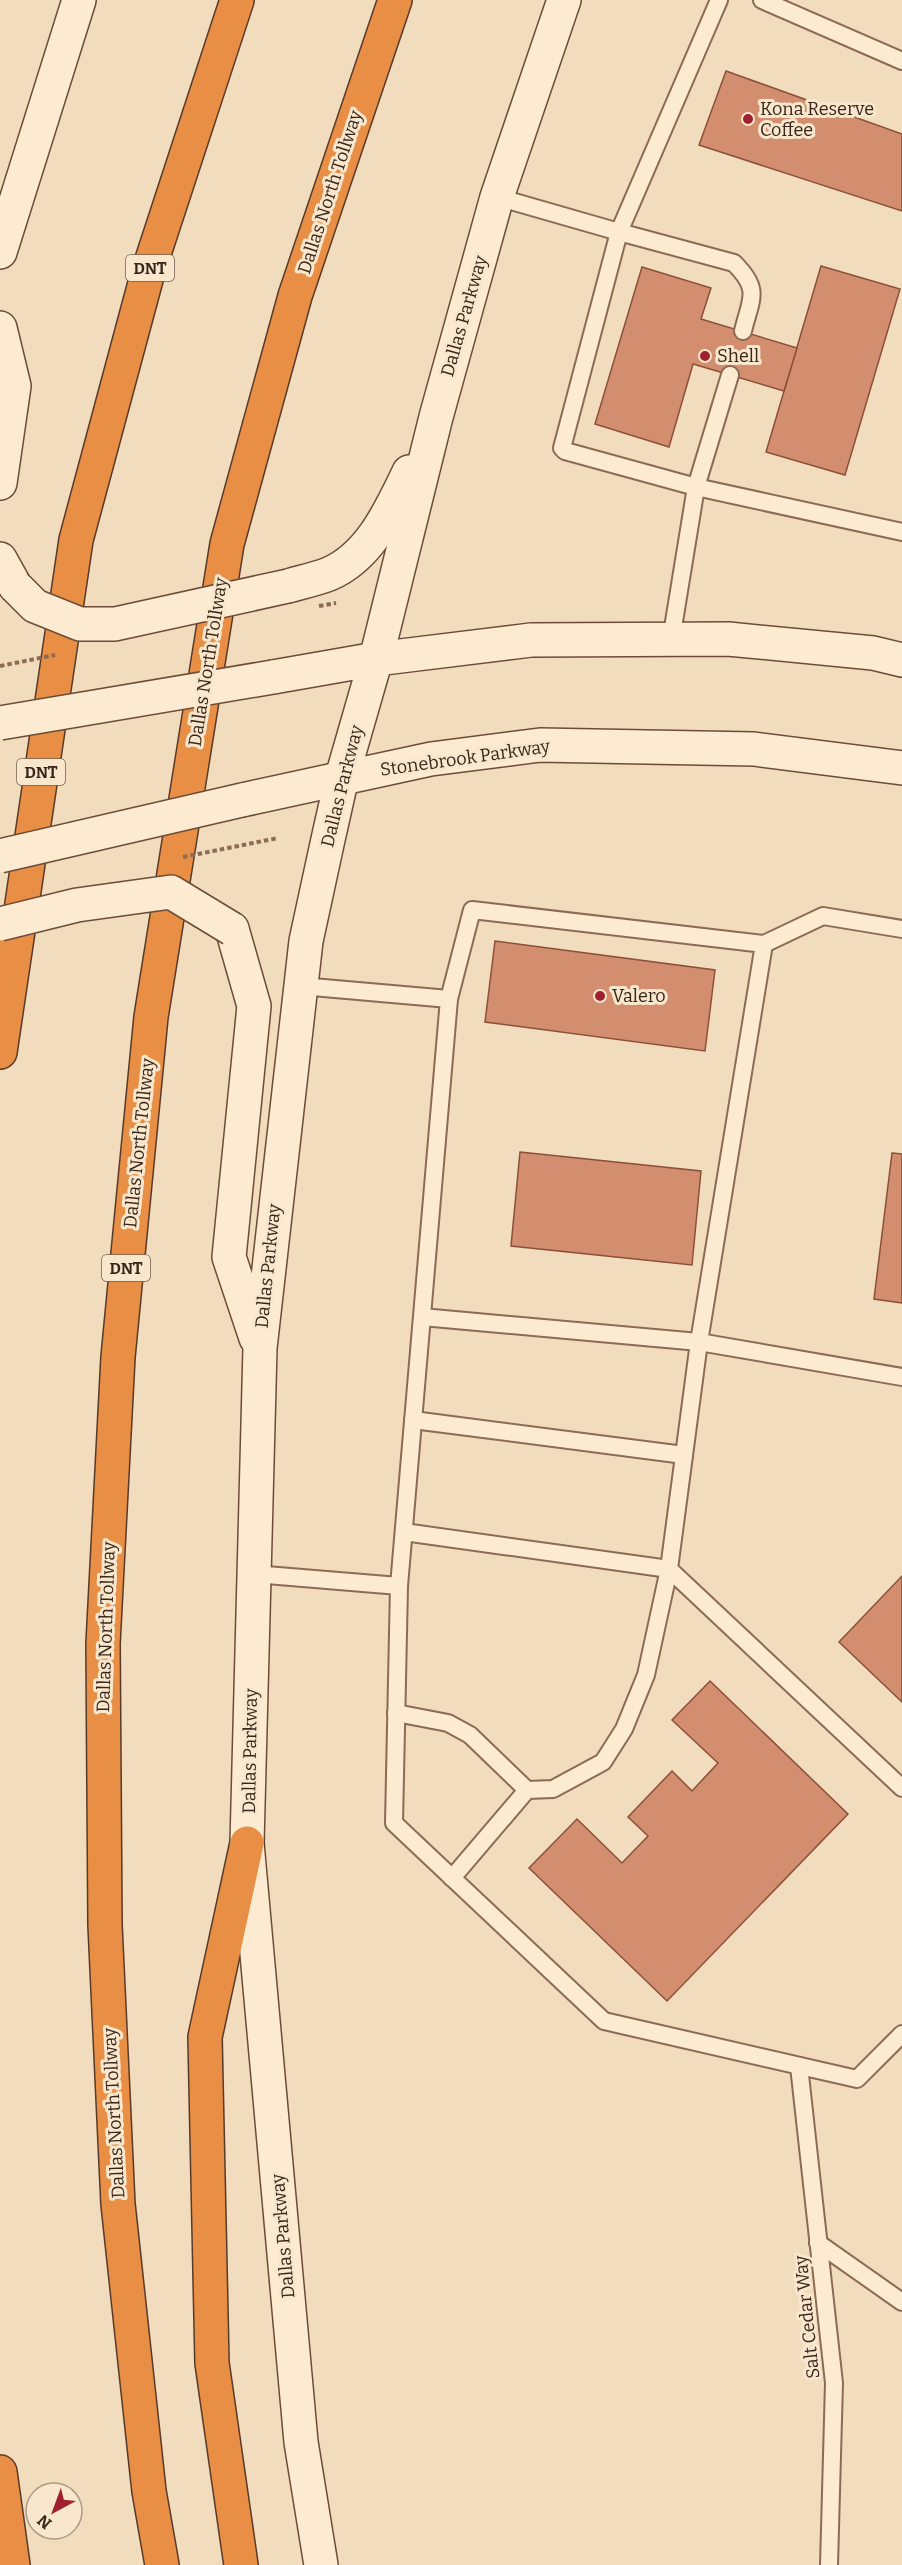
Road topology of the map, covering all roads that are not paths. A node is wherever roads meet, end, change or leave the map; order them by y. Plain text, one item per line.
1 (80, 0) edge
2 (237, 0) edge
3 (395, 0) edge
4 (564, 0) edge
5 (719, 0) edge
6 (762, 0) edge
7 (902, 61) edge
8 (497, 197) junction
9 (618, 232) junction
10 (0, 252) edge
11 (0, 328) edge
12 (742, 331) dead end
13 (730, 375) dead end
14 (436, 417) junction
15 (0, 483) edge
16 (696, 487) junction
17 (902, 532) edge
18 (8, 573) edge
19 (671, 640) junction
20 (376, 659) junction
21 (902, 660) edge
22 (0, 723) edge
23 (902, 768) edge
24 (342, 777) junction
25 (0, 856) edge
26 (0, 924) edge
27 (902, 929) edge
28 (764, 944) junction
29 (301, 987) junction
30 (449, 999) junction
31 (0, 1052) edge
32 (422, 1317) junction
33 (699, 1342) junction
34 (260, 1348) junction
35 (902, 1377) edge
36 (413, 1420) junction
37 (684, 1455) junction
38 (404, 1532) junction
39 (669, 1569) junction
40 (254, 1574) junction
41 (399, 1586) junction
42 (396, 1713) junction
43 (902, 1788) edge
44 (527, 1790) junction
45 (247, 1843) junction
46 (452, 1878) junction
47 (902, 2034) edge
48 (799, 2066) junction
49 (818, 2243) junction
50 (902, 2302) edge
51 (0, 2472) edge
52 (14, 2565) edge
53 (162, 2565) edge
54 (241, 2565) edge
55 (321, 2565) edge
56 (829, 2565) edge

1 - 10 main road
2 - 31 highway, DNT
3 - 53 highway, Dallas North Tollway / DNT
4 - 8 main road, Dallas Parkway
5 - 9 lane
6 - 7 lane
8 - 9 lane
8 - 14 main road, Dallas Parkway
9 - 12 lane
9 - 16 lane
11 - 15 main road
13 - 16 lane
14 - 18 main road, bridge
14 - 20 main road, Dallas Parkway
16 - 17 lane
16 - 19 lane
19 - 20 main road
19 - 21 main road
20 - 22 main road, bridge
20 - 24 main road, Dallas Parkway
23 - 24 main road, Stonebrook Parkway
24 - 25 main road, Stonebrook Parkway, bridge
24 - 29 main road, Dallas Parkway
26 - 34 main road, bridge
27 - 28 lane
28 - 30 lane
28 - 33 lane
29 - 30 lane
29 - 34 main road, Dallas Parkway
30 - 32 lane
32 - 33 lane
32 - 36 lane
33 - 35 lane
33 - 37 lane
34 - 40 main road, Dallas Parkway
36 - 37 lane
36 - 38 lane
37 - 39 lane
38 - 39 lane
38 - 41 lane
39 - 43 lane
39 - 44 lane
40 - 41 lane
40 - 45 main road, Dallas Parkway
41 - 42 lane
42 - 44 lane
42 - 46 lane
44 - 46 lane
45 - 54 highway
45 - 55 main road, Dallas Parkway
46 - 48 lane
47 - 48 lane
48 - 49 lane, Salt Cedar Way
49 - 50 lane
49 - 56 lane, Salt Cedar Way
51 - 52 highway

